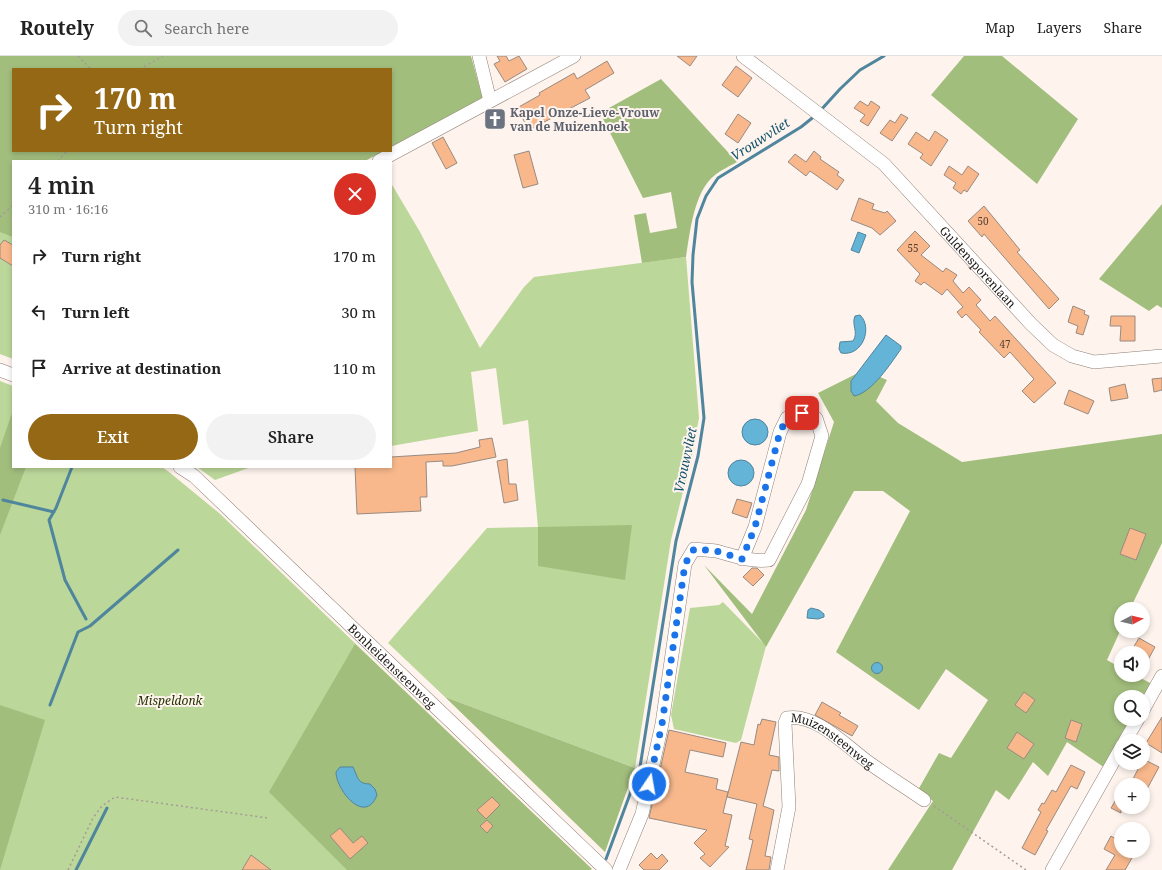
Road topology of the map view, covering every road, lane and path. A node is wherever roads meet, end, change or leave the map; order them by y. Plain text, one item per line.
1 (78, 56) edge
2 (163, 56) edge
3 (479, 56) edge
4 (574, 56) edge
5 (743, 56) edge
6 (90, 68) edge
7 (142, 68) edge
8 (490, 101) junction
9 (66, 152) edge
10 (59, 160) edge
11 (381, 160) edge
12 (12, 206) edge
13 (0, 217) edge
14 (1162, 356) edge
15 (182, 468) edge
16 (742, 559) junction
17 (1162, 676) edge
18 (1150, 697) edge
19 (1114, 760) edge
20 (924, 800) joint
21 (268, 818) dead end
22 (601, 864) edge
23 (68, 870) edge
24 (619, 870) edge
25 (777, 870) edge
26 (1026, 870) edge
27 (1052, 870) edge

1 - 6 path
2 - 7 path
3 - 8 street
4 - 8 street
5 - 14 street, Guldensporenlaan
8 - 11 street
9 - 10 path
12 - 13 path
15 - 22 street, Bonheidensteenweg
16 - 16 street
16 - 24 street
17 - 18 street
19 - 27 street
20 - 25 street, Muizensteenweg
20 - 26 path
21 - 23 path

